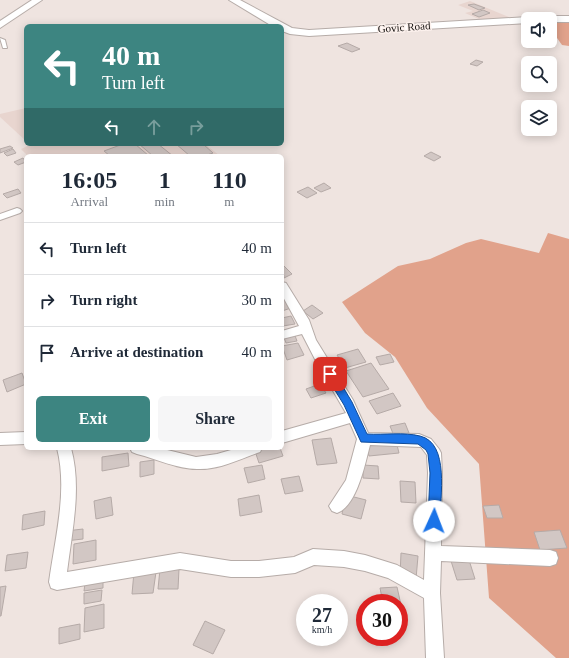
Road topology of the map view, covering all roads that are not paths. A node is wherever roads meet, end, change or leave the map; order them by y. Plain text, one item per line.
1 (38, 0) edge
2 (234, 0) edge
3 (557, 18) edge
4 (569, 18) edge
5 (521, 20) edge
6 (276, 24) edge
7 (0, 25) edge
8 (284, 28) edge
9 (0, 40) edge
10 (5, 47) dead end
11 (17, 211) dead end
12 (0, 217) edge
13 (284, 290) edge
14 (306, 329) junction
15 (284, 334) edge
16 (353, 417) junction
17 (284, 437) edge
18 (24, 438) edge
19 (0, 439) edge
20 (364, 439) junction
21 (65, 450) edge
22 (144, 450) edge
23 (249, 450) edge
24 (337, 506) dead end
25 (433, 553) junction
26 (550, 558) dead end
27 (432, 593) junction
28 (435, 658) edge

1 - 7 main road
2 - 6 main road
3 - 4 main road
5 - 8 main road, Govic Road
9 - 10 street
11 - 12 street
13 - 14 street
14 - 15 street
14 - 16 street
16 - 17 street
16 - 20 street
18 - 19 street
20 - 24 street
20 - 25 street
21 - 27 street
22 - 23 street
25 - 26 street
25 - 27 street
27 - 28 street

